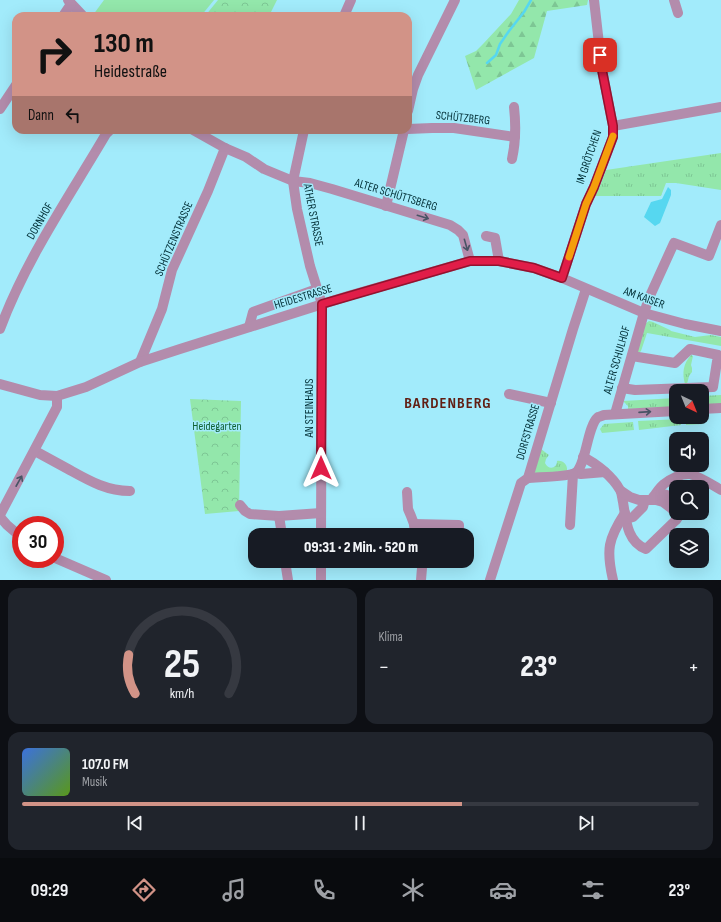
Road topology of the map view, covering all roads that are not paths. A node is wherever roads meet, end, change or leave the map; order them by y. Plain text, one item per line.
1 (351, 0) edge
2 (455, 0) edge
3 (594, 0) edge
4 (674, 0) edge
5 (70, 1) edge
6 (65, 12) edge
7 (80, 12) edge
8 (346, 12) edge
9 (678, 13) dead end
10 (12, 91) edge
11 (412, 93) edge
12 (721, 106) edge
13 (514, 107) dead end
14 (0, 109) edge
15 (613, 126) junction
16 (412, 129) edge
17 (106, 134) edge
18 (200, 134) edge
19 (303, 134) edge
20 (403, 134) edge
21 (515, 137) junction
22 (225, 148) junction
23 (512, 159) dead end
24 (293, 181) junction
25 (386, 206) junction
26 (721, 225) edge
27 (486, 236) dead end
28 (470, 261) junction
29 (499, 261) junction
30 (562, 278) junction
31 (317, 289) junction
32 (586, 289) junction
33 (322, 304) junction
34 (644, 313) junction
35 (249, 327) junction
36 (0, 329) edge
37 (721, 331) edge
38 (632, 356) junction
39 (140, 362) junction
40 (0, 384) edge
41 (622, 388) junction
42 (509, 394) dead end
43 (57, 396) junction
44 (551, 403) junction
45 (721, 408) edge
46 (709, 409) edge
47 (669, 410) edge
48 (615, 414) junction
49 (34, 451) junction
50 (583, 457) junction
51 (605, 472) junction
52 (574, 473) junction
53 (528, 478) junction
54 (618, 487) junction
55 (721, 490) edge
56 (130, 491) dead end
57 (407, 492) dead end
58 (669, 495) edge
59 (649, 499) junction
60 (240, 505) dead end
61 (669, 507) edge
62 (321, 513) junction
63 (0, 516) edge
64 (279, 516) junction
65 (625, 516) junction
66 (675, 520) edge
67 (414, 524) junction
68 (570, 524) dead end
69 (281, 528) edge
70 (321, 528) edge
71 (414, 528) edge
72 (459, 528) edge
73 (12, 530) edge
74 (64, 562) edge
75 (286, 568) edge
76 (321, 568) edge
77 (422, 568) edge
78 (106, 580) edge
79 (288, 580) edge
80 (320, 580) edge
81 (421, 580) edge
82 (490, 580) edge
83 (613, 580) edge

1 - 8 street
2 - 11 street
3 - 15 street
4 - 9 street
5 - 6 street
5 - 7 street
10 - 14 street
12 - 15 street, IM GRÖTCHEN
13 - 21 street
15 - 30 street, IM GRÖTCHEN
16 - 21 street, SCHÜTZBERG
17 - 36 street, DORNHOF
18 - 22 street, ALTER SCHÜTTSBERG
19 - 24 street, ATHER STRASSE
20 - 25 street
21 - 23 street
22 - 24 street, ALTER SCHÜTTSBERG
22 - 39 street, SCHÜTZENSTRASSE
24 - 25 street, ALTER SCHÜTTSBERG
24 - 31 street, ATHER STRASSE
25 -> 28 street, ALTER SCHÜTTSBERG
26 - 34 street, ALTER SCHULHOF
27 - 29 street
28 - 29 street, HEIDESTRASSE
28 - 33 street, HEIDESTRASSE
29 - 30 street, HEIDESTRASSE
30 - 32 street, AM KAISER
31 - 33 street, ATHER STRASSE
31 - 35 street
32 - 34 street, AM KAISER
32 - 44 street, DORFSTRASSE
33 - 35 street, HEIDESTRASSE
33 - 62 street, AN STEINHAUS
34 - 37 street, AM KAISER
34 - 38 street, ALTER SCHULHOF
35 - 39 street, HEIDESTRASSE
38 - 41 street, ALTER SCHULHOF
38 - 41 street
39 - 43 street, HEIDESTRASSE
40 - 43 street, HEIDESTRASSE
41 - 48 street, ALTER SCHULHOF
42 - 44 street
43 - 49 street
44 - 53 street, DORFSTRASSE
45 - 46 street
48 -> 47 street
48 - 50 street
49 - 56 street
63 -> 49 street
50 - 51 street
50 - 52 street
51 - 52 street
51 - 54 street
52 - 53 street
52 - 68 street
53 - 82 street, DORFSTRASSE
54 - 59 street
54 - 65 street
55 - 59 street
57 - 67 street
58 - 59 street
59 - 61 street
59 - 65 street
60 - 64 street
62 - 64 street
62 - 70 street, AN STEINHAUS
63 - 73 street
64 - 69 street
65 - 66 street
65 - 83 street
67 - 71 street
67 - 72 street
74 - 78 street
75 - 79 street
76 - 80 street
77 - 81 street

